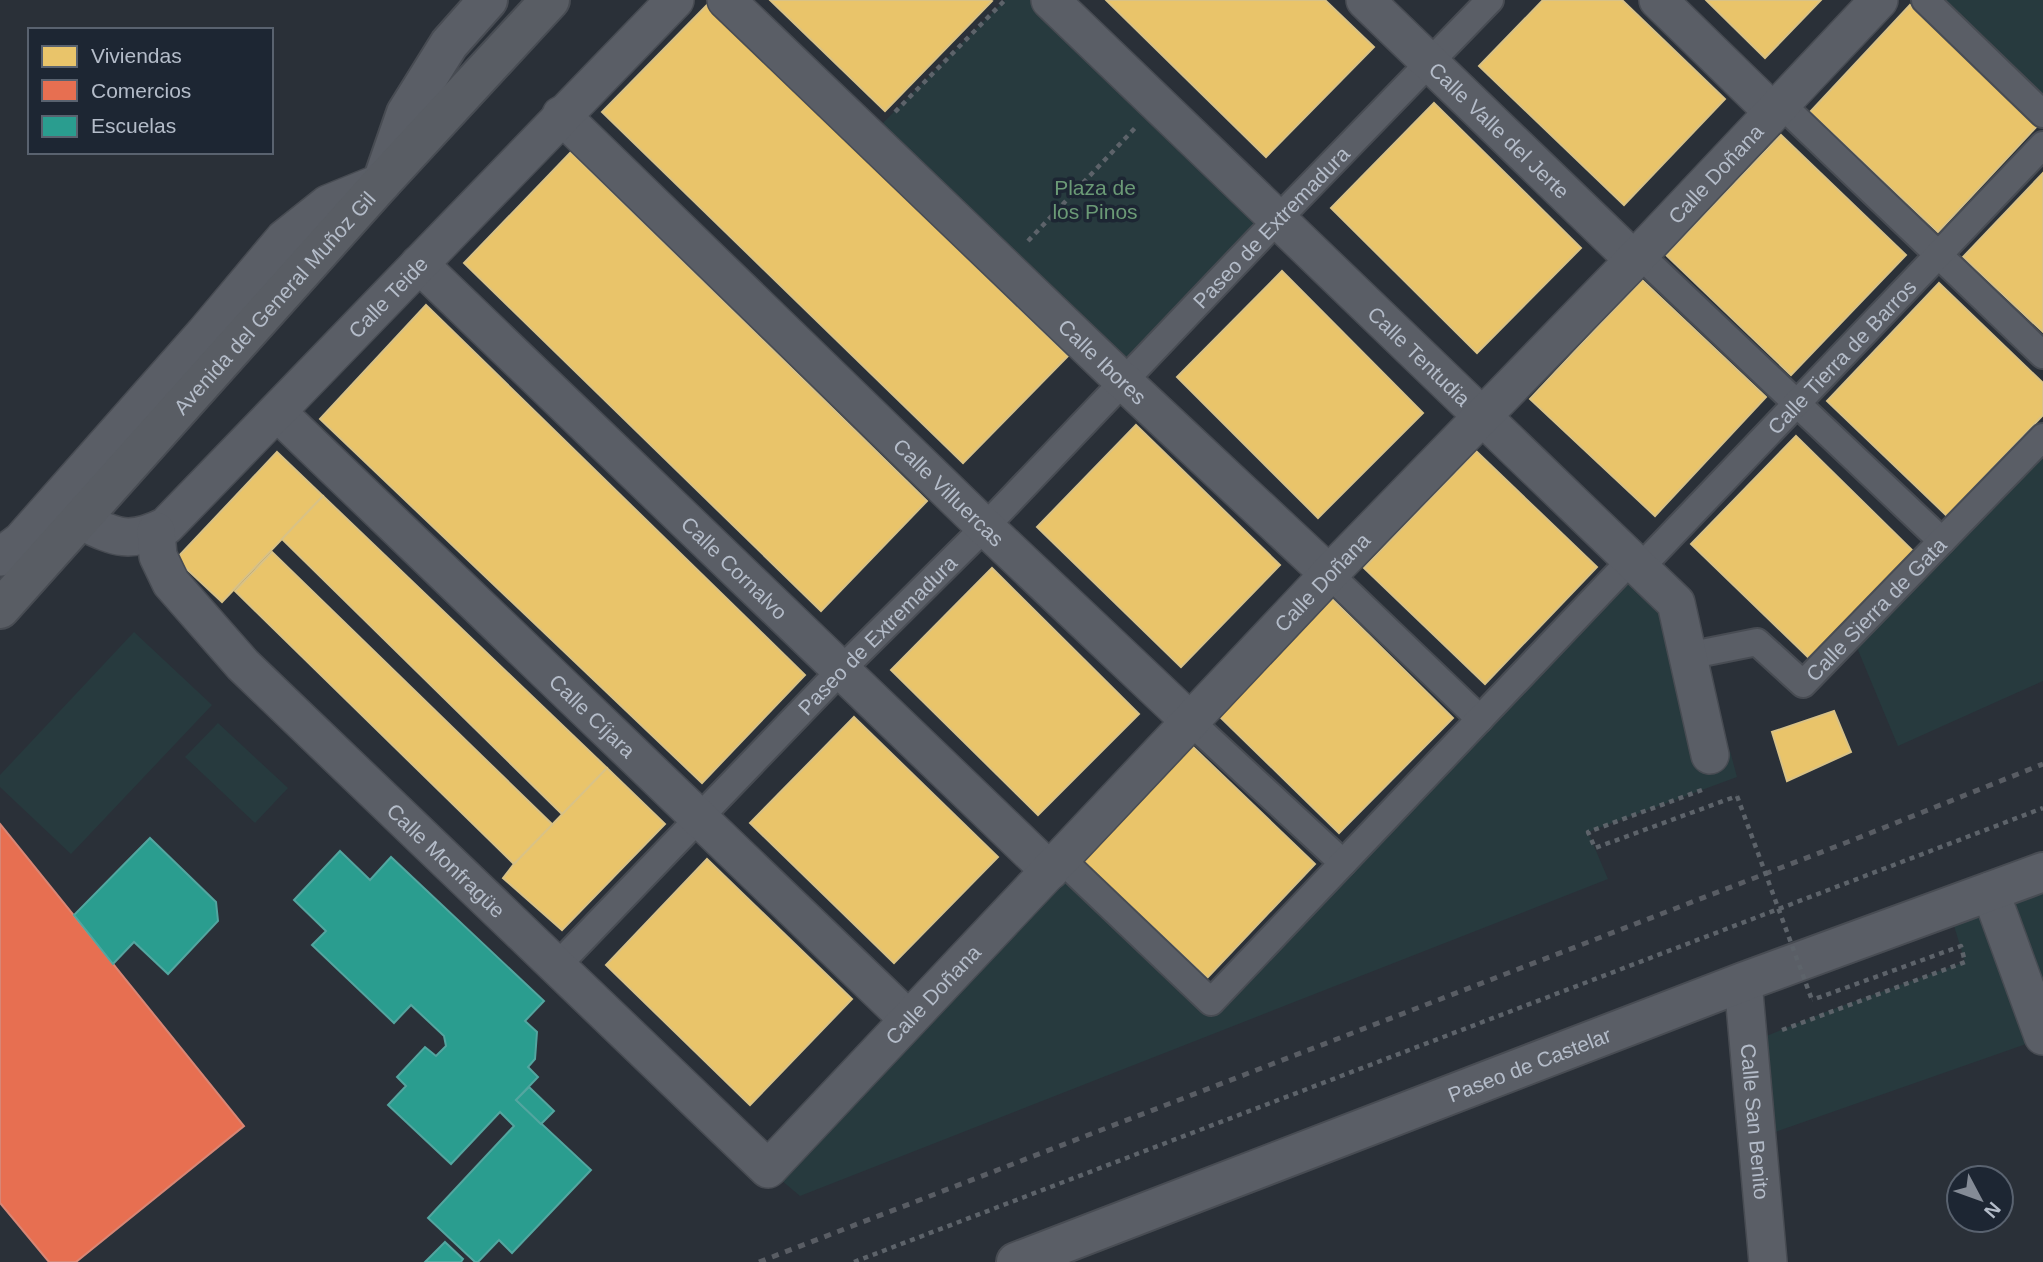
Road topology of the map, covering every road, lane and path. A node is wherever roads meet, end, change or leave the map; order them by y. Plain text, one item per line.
1 (488, 0) edge
2 (550, 0) edge
3 (675, 0) edge
4 (726, 0) edge
5 (1004, 0) edge
6 (1050, 0) edge
7 (1365, 0) edge
8 (1490, 0) edge
9 (1658, 0) edge
10 (1880, 0) edge
11 (1925, 0) edge
12 (1431, 62) junction
13 (1157, 104) junction
14 (1777, 108) junction
15 (2043, 114) edge
16 (561, 115) junction
17 (869, 137) junction
18 (2043, 145) edge
19 (382, 182) junction
20 (1277, 220) junction
21 (1939, 255) junction
22 (1637, 257) junction
23 (419, 264) junction
24 (1004, 267) junction
25 (2043, 355) edge
26 (1123, 381) junction
27 (1797, 404) junction
28 (277, 412) junction
29 (1483, 417) junction
30 (2043, 437) edge
31 (79, 520) junction
32 (985, 527) junction
33 (156, 531) junction
34 (1942, 541) junction
35 (0, 557) edge
36 (1636, 564) junction
37 (1329, 574) junction
38 (0, 609) edge
39 (1687, 656) junction
40 (841, 670) junction
41 (1480, 719) junction
42 (1191, 722) junction
43 (1711, 771) joint
44 (2043, 808) edge
45 (700, 818) junction
46 (1343, 863) junction
47 (1056, 865) junction
48 (2043, 872) edge
49 (1990, 891) junction
50 (556, 967) junction
51 (1743, 982) junction
52 (908, 1019) junction
53 (2043, 1036) edge
54 (1749, 1043) junction
55 (768, 1169) joint
56 (854, 1262) edge
57 (1016, 1262) edge
58 (1769, 1262) edge

1 - 19 street
2 - 19 main road, Avenida del General Muñoz Gil
3 - 16 street, Calle Teide
4 - 17 street, Calle Ibores
5 - 17 path
6 - 13 street, Calle Tentudia
7 - 12 street, Calle Valle del Jerte
8 - 12 street, Paseo de Extremadura
9 - 14 street
10 - 14 street, Calle Doñana
11 - 15 street
12 - 20 street, Paseo de Extremadura
12 - 22 street, Calle Valle del Jerte
13 - 20 street, Calle Tentudia
13 - 24 path
14 - 21 street
14 - 22 street, Calle Doñana
16 - 23 street, Calle Teide
16 - 32 street, Calle Villuercas
17 - 24 street, Calle Ibores
18 - 21 street, Calle Tierra de Barros
19 - 31 main road, Avenida del General Muñoz Gil
19 - 35 street
20 - 26 street, Paseo de Extremadura
20 - 29 street, Calle Tentudia
21 - 25 street
21 - 27 street, Calle Tierra de Barros
22 - 27 street
22 - 29 street, Calle Doñana
23 - 28 street, Calle Teide
23 - 40 street, Calle Cornalvo
24 - 26 street, Calle Ibores
26 - 32 street, Paseo de Extremadura
26 - 37 street, Calle Ibores
27 - 34 street
27 - 36 street, Calle Tierra de Barros
28 - 33 street, Calle Teide
28 - 45 street, Calle Cíjara
29 - 36 street, Calle Tentudia
29 - 37 street, Calle Doñana
30 - 34 street, Calle Sierra de Gata
31 - 33 street
31 - 38 main road, Avenida del General Muñoz Gil
32 - 40 street, Paseo de Extremadura
32 - 42 street, Calle Villuercas
33 - 50 street, Calle Monfragüe
34 - 39 street, Calle Sierra de Gata
36 - 39 street, Calle Tentudia
36 - 41 street, Calle Tierra de Barros
37 - 41 street, Calle Ibores
37 - 42 street, Calle Doñana
39 - 43 street, Calle Tentudia
40 - 45 street, Paseo de Extremadura
40 - 47 street, Calle Cornalvo
41 - 46 street, Calle Tierra de Barros
42 - 46 street, Calle Villuercas
42 - 47 street, Calle Doñana
43 - 54 path, bridge
44 - 56 path
45 - 50 street, Paseo de Extremadura
45 - 52 street, Calle Cíjara
46 - 47 street, Calle Tierra de Barros
47 - 52 street, Calle Doñana
48 - 49 street, Paseo de Castelar
49 - 51 street, Paseo de Castelar
49 - 53 street
50 - 55 street, Calle Monfragüe
51 - 54 street, Calle San Benito
51 - 57 street, Paseo de Castelar
52 - 55 street, Calle Doñana
54 - 58 street, Calle San Benito

